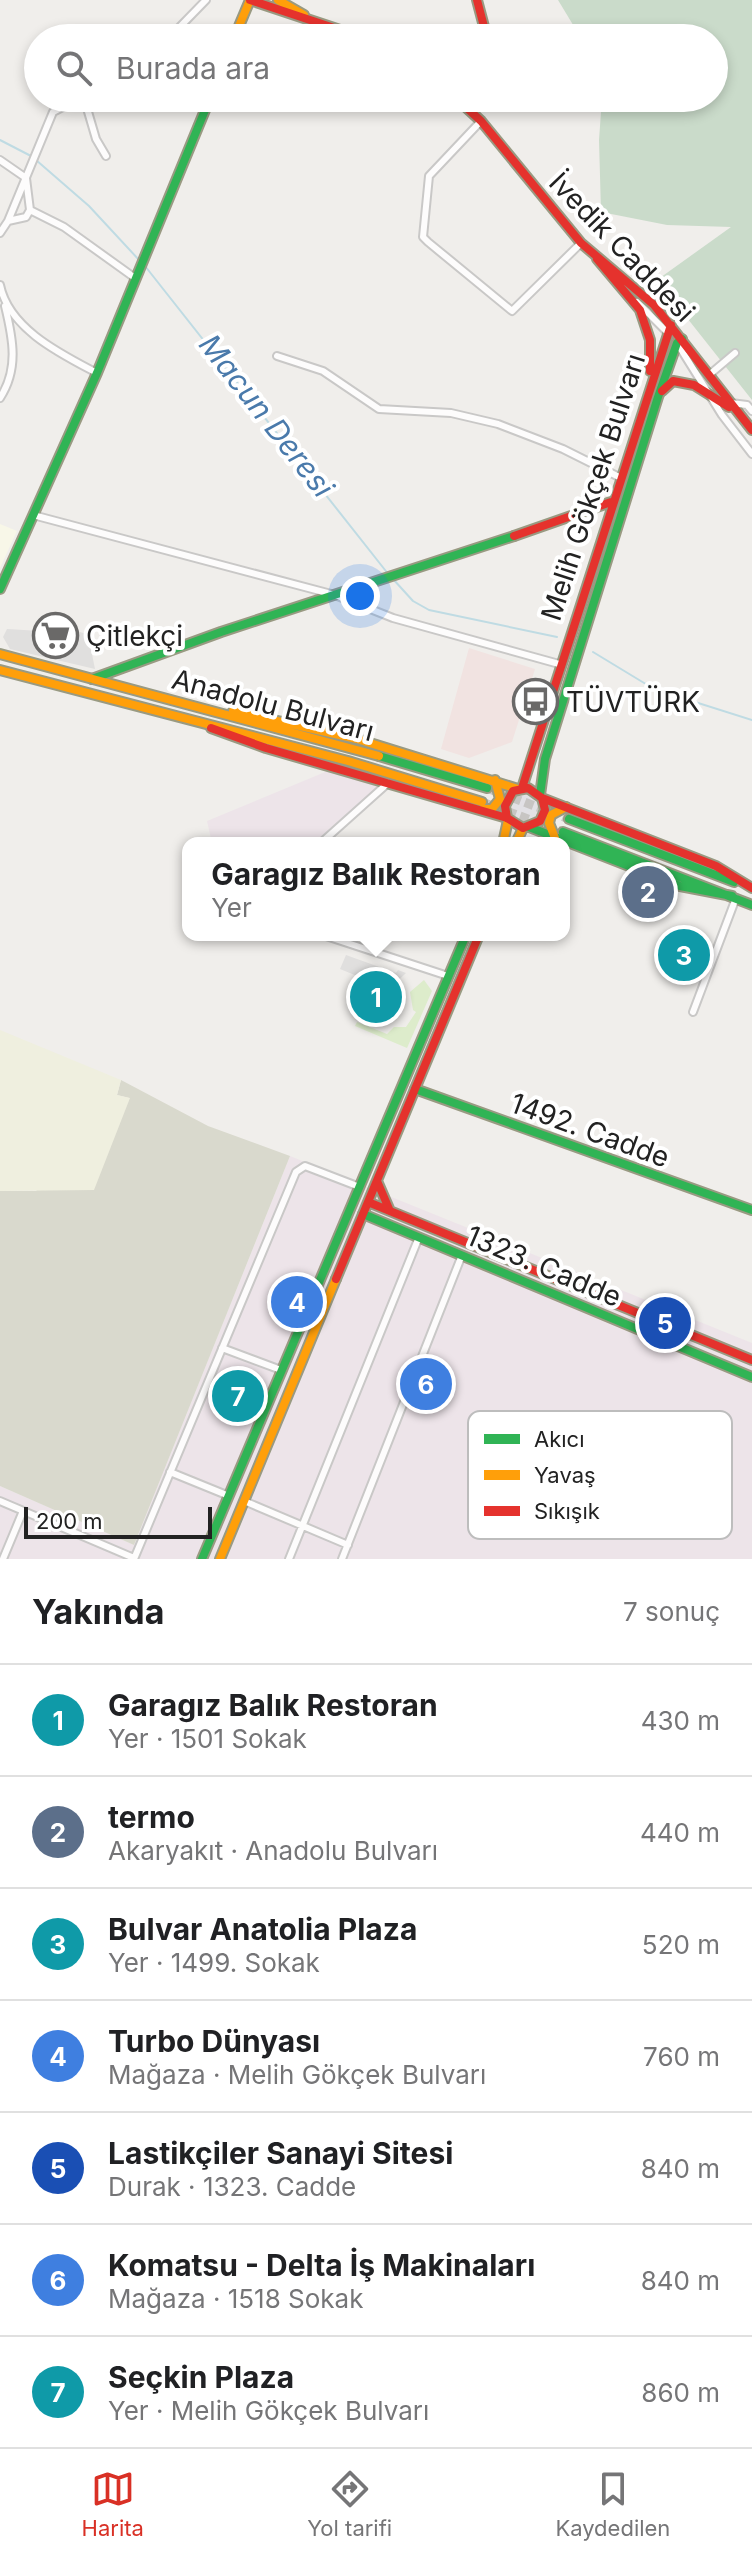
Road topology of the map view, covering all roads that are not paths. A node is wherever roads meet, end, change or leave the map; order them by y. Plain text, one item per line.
1 (206, 0) edge
2 (253, 0) edge
3 (278, 0) edge
4 (477, 0) edge
5 (319, 23) junction
6 (183, 24) edge
7 (241, 24) edge
8 (322, 24) edge
9 (483, 24) edge
10 (53, 112) edge
11 (87, 112) edge
12 (204, 112) edge
13 (471, 112) edge
14 (481, 121) junction
15 (106, 156) dead end
16 (0, 160) edge
17 (26, 178) junction
18 (30, 210) junction
19 (8, 221) junction
20 (0, 233) edge
21 (581, 243) junction
22 (595, 255) junction
23 (136, 275) junction
24 (0, 288) edge
25 (629, 294) junction
26 (669, 328) junction
27 (679, 341) junction
28 (735, 353) dead end
29 (277, 356) dead end
30 (97, 373) junction
31 (709, 375) junction
32 (647, 392) junction
33 (709, 394) junction
34 (658, 397) junction
35 (0, 398) edge
36 (730, 403) junction
37 (737, 411) junction
38 (752, 411) edge
39 (752, 430) edge
40 (752, 454) edge
41 (619, 477) junction
42 (611, 502) junction
43 (33, 515) junction
44 (0, 589) edge
45 (335, 595) junction
46 (0, 654) edge
47 (559, 664) junction
48 (574, 669) junction
49 (0, 670) edge
50 (92, 679) junction
51 (205, 709) junction
52 (194, 720) junction
53 (495, 780) junction
54 (388, 783) junction
55 (487, 788) tunnel mouth
56 (520, 788) junction
57 (541, 796) junction
58 (481, 806) junction
59 (566, 807) junction
60 (508, 819) junction
61 (569, 819) tunnel mouth
62 (526, 828) junction
63 (563, 832) tunnel mouth
64 (328, 837) edge
65 (504, 837) edge
66 (520, 837) edge
67 (552, 837) edge
68 (555, 837) edge
69 (570, 844) tunnel mouth
70 (752, 889) edge
71 (734, 897) junction
72 (752, 905) edge
73 (341, 941) edge
74 (463, 941) edge
75 (477, 941) edge
76 (448, 976) junction
77 (693, 1012) dead end
78 (415, 1089) junction
79 (377, 1181) junction
80 (357, 1186) junction
81 (353, 1195) junction
82 (368, 1202) junction
83 (348, 1208) junction
84 (752, 1210) edge
85 (391, 1211) junction
86 (363, 1214) junction
87 (419, 1237) junction
88 (462, 1255) junction
89 (675, 1330) junction
90 (670, 1342) junction
91 (716, 1343) junction
92 (222, 1348) junction
93 (708, 1358) junction
94 (748, 1358) edge
95 (281, 1370) junction
96 (737, 1371) junction
97 (752, 1377) edge
98 (170, 1472) junction
99 (229, 1496) junction
100 (244, 1500) junction
101 (0, 1501) edge
102 (23, 1511) junction
103 (303, 1526) junction
104 (348, 1545) junction
105 (3, 1559) edge
106 (134, 1559) edge
107 (202, 1559) edge
108 (220, 1559) edge
109 (289, 1559) edge
110 (342, 1559) edge

1 - 6 street
2 - 5 main road
2 - 7 main road
3 - 5 main road
4 - 9 main road
5 - 8 main road
10 - 17 street
11 - 15 street
12 - 23 main road
13 - 14 main road, İvedik Caddesi
14 - 21 main road, İvedik Caddesi
14 - 21 street
16 - 17 street
17 - 18 street
17 - 19 street
18 - 19 street
18 - 23 street
19 - 20 street
21 - 22 main road, İvedik Caddesi
22 - 25 main road
22 - 26 main road, İvedik Caddesi
23 - 30 main road
24 - 30 street
24 - 35 street
25 - 26 street
25 - 32 main road
26 - 27 main road, İvedik Caddesi
26 - 32 main road, Melih Gökçek Bulvarı
27 - 31 main road, İvedik Caddesi
27 - 33 street
27 - 34 main road, Melih Gökçek Bulvarı
28 - 31 street
29 - 41 street
30 - 43 main road
31 - 36 main road, İvedik Caddesi
32 - 41 main road, Melih Gökçek Bulvarı
33 - 34 main road
33 - 37 main road
33 - 40 street
34 - 48 main road, Melih Gökçek Bulvarı
36 - 37 main road, İvedik Caddesi
36 - 38 street
37 - 39 main road, İvedik Caddesi
41 - 42 main road, Melih Gökçek Bulvarı
42 - 45 main road
42 - 47 main road, Melih Gökçek Bulvarı
43 - 44 main road
43 - 45 street
45 - 47 street
45 - 50 main road
46 - 50 main road, Anadolu Bulvarı
47 - 48 main road, Melih Gökçek Bulvarı
47 - 56 main road, Melih Gökçek Bulvarı
48 - 57 main road, Melih Gökçek Bulvarı
49 - 52 main road, Anadolu Bulvarı
50 - 51 main road, Anadolu Bulvarı
51 - 53 main road
51 - 55 main road, Anadolu Bulvarı
52 - 54 main road
52 - 58 main road, Anadolu Bulvarı
53 - 56 main road
53 - 58 main road
54 - 58 main road
54 - 64 street
56 - 57 main road
56 - 60 main road
57 - 59 main road
57 - 62 main road
58 - 60 main road
59 - 68 main road
59 - 70 main road
60 - 62 main road
60 - 65 main road
61 - 70 main road
62 - 66 main road
62 - 67 main road
63 - 71 main road
69 - 71 main road
71 - 72 main road
71 - 77 street
73 - 76 street
74 - 76 main road
75 - 78 main road
76 - 80 main road
78 - 79 main road
78 - 84 main road, 1492. Cadde
79 - 82 main road
79 - 85 main road
80 - 81 main road
80 - 92 street
81 - 82 main road
81 - 83 main road
82 - 85 main road
82 - 86 main road
83 - 86 main road, 1323. Cadde
83 - 95 main road
85 - 89 main road
86 - 87 main road, 1323. Cadde
86 - 100 main road
87 - 88 main road, 1323. Cadde
87 - 103 street
88 - 90 main road, 1323. Cadde
88 - 104 street
89 - 90 main road
89 - 91 main road
90 - 93 main road, 1323. Cadde
91 - 93 main road
91 - 94 main road
92 - 95 street
92 - 98 street
93 - 96 main road, 1323. Cadde
94 - 96 main road
95 - 99 main road
96 - 97 main road, 1323. Cadde
98 - 99 street
98 - 106 street
99 - 107 main road
100 - 103 street
100 - 108 main road
101 - 102 street
102 - 105 street
102 - 106 street
103 - 104 street
103 - 109 street
104 - 110 street

